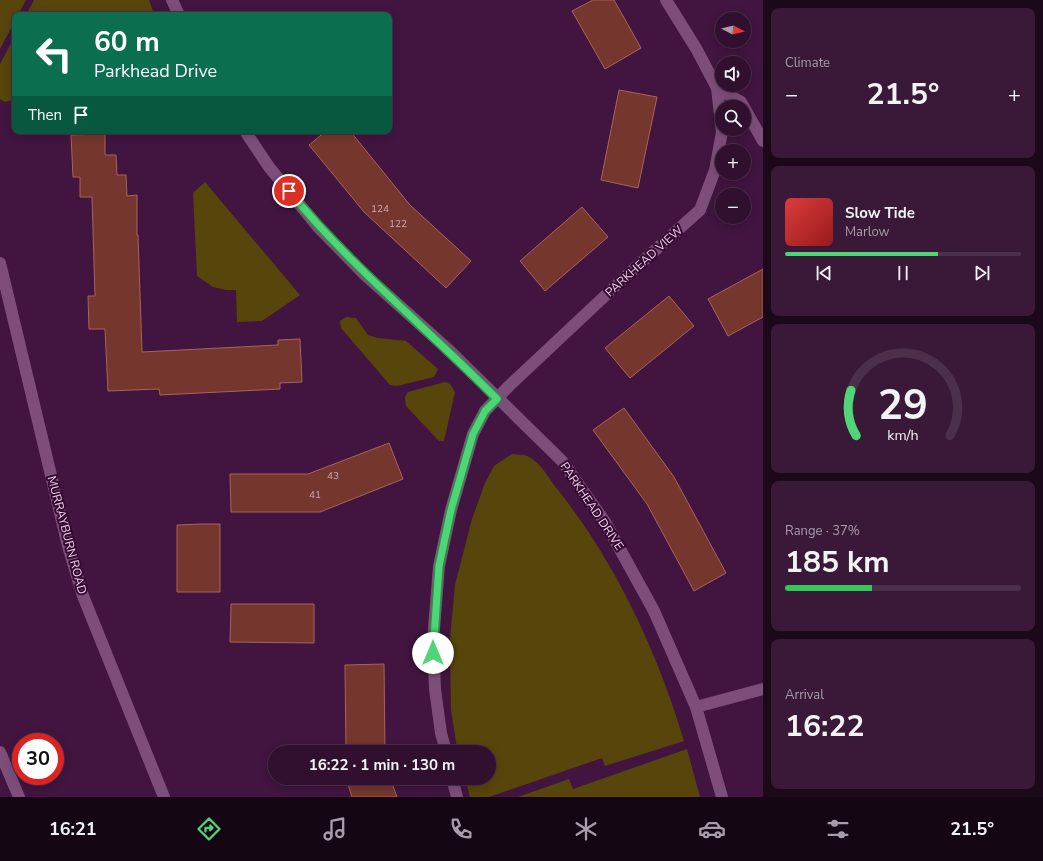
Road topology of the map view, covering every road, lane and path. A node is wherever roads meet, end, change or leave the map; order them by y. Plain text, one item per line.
1 (172, 0) edge
2 (666, 0) edge
3 (178, 12) edge
4 (715, 84) edge
5 (717, 92) edge
6 (724, 92) edge
7 (247, 134) edge
8 (763, 141) edge
9 (0, 263) edge
10 (497, 399) junction
11 (763, 689) edge
12 (696, 707) junction
13 (444, 745) edge
14 (0, 752) edge
15 (454, 785) edge
16 (19, 797) edge
17 (164, 797) edge
18 (457, 797) edge
19 (722, 797) edge

1 - 3 street
2 - 4 street, PARKHEAD VIEW
5 - 10 street, PARKHEAD VIEW
6 - 8 street
7 - 10 street, PARKHEAD DRIVE
9 - 17 street, MURRAYBURN ROAD
10 - 12 street, PARKHEAD DRIVE
10 - 13 street, PARKHEAD VIEW
11 - 12 street
12 - 19 street, PARKHEAD DRIVE
14 - 16 street
15 - 18 street

